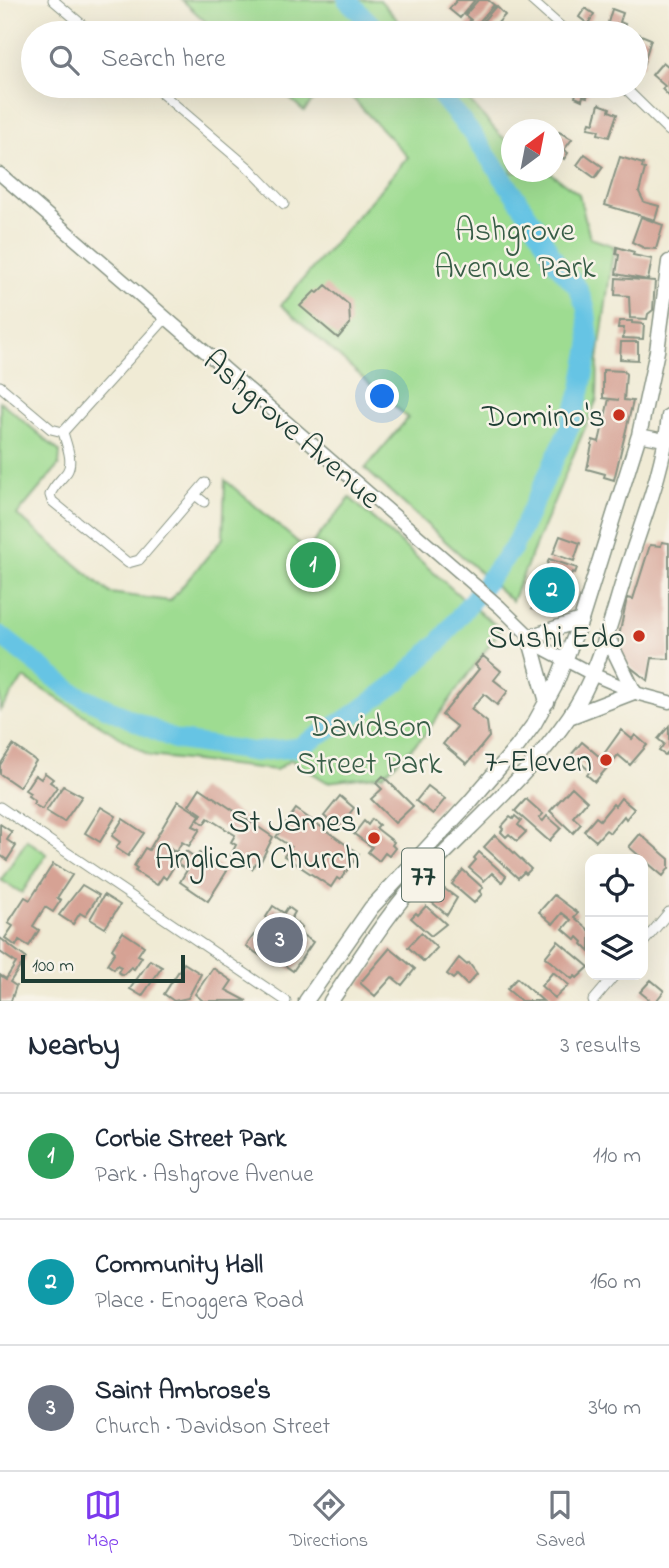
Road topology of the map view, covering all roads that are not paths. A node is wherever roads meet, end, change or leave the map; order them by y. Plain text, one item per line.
1 (53, 0) edge
2 (531, 0) edge
3 (78, 21) edge
4 (555, 21) edge
5 (167, 98) edge
6 (635, 98) edge
7 (669, 131) edge
8 (0, 174) edge
9 (284, 204) dead end
10 (669, 262) edge
11 (166, 318) junction
12 (0, 386) edge
13 (669, 416) edge
14 (63, 432) junction
15 (639, 435) junction
16 (668, 441) edge
17 (205, 483) dead end
18 (195, 495) junction
19 (204, 502) dead end
20 (581, 620) junction
21 (606, 634) junction
22 (529, 637) junction
23 (566, 661) junction
24 (592, 674) junction
25 (634, 692) junction
26 (547, 702) junction
27 (669, 702) edge
28 (569, 718) junction
29 (0, 807) edge
30 (669, 912) edge
31 (648, 937) edge
32 (611, 980) edge
33 (334, 998) edge
34 (286, 1001) edge
35 (306, 1001) edge
36 (593, 1001) edge

1 - 3 street
2 - 4 street
5 - 9 street
6 - 7 street
8 - 11 main road, Ashgrove Avenue
10 - 15 main road, 77
11 - 14 street
11 - 22 main road, Ashgrove Avenue
12 - 14 street
13 - 16 main road, 77
14 - 18 street
15 - 16 main road
15 - 20 main road, 77
16 - 21 main road, 77
17 - 18 street
18 - 19 street
20 - 22 main road
20 - 23 main road, 77
21 - 24 main road, 77
21 - 25 main road
22 - 23 main road, Ashgrove Avenue
22 - 26 main road
23 - 24 main road, Ashgrove Avenue
23 - 26 main road, 77
24 - 25 main road, Ashgrove Avenue
24 - 28 main road, 77
25 - 27 main road, Ashgrove Avenue
25 - 28 main road
26 - 35 main road, 77
28 - 33 main road, 77
29 - 34 street
30 - 31 street
32 - 36 street

